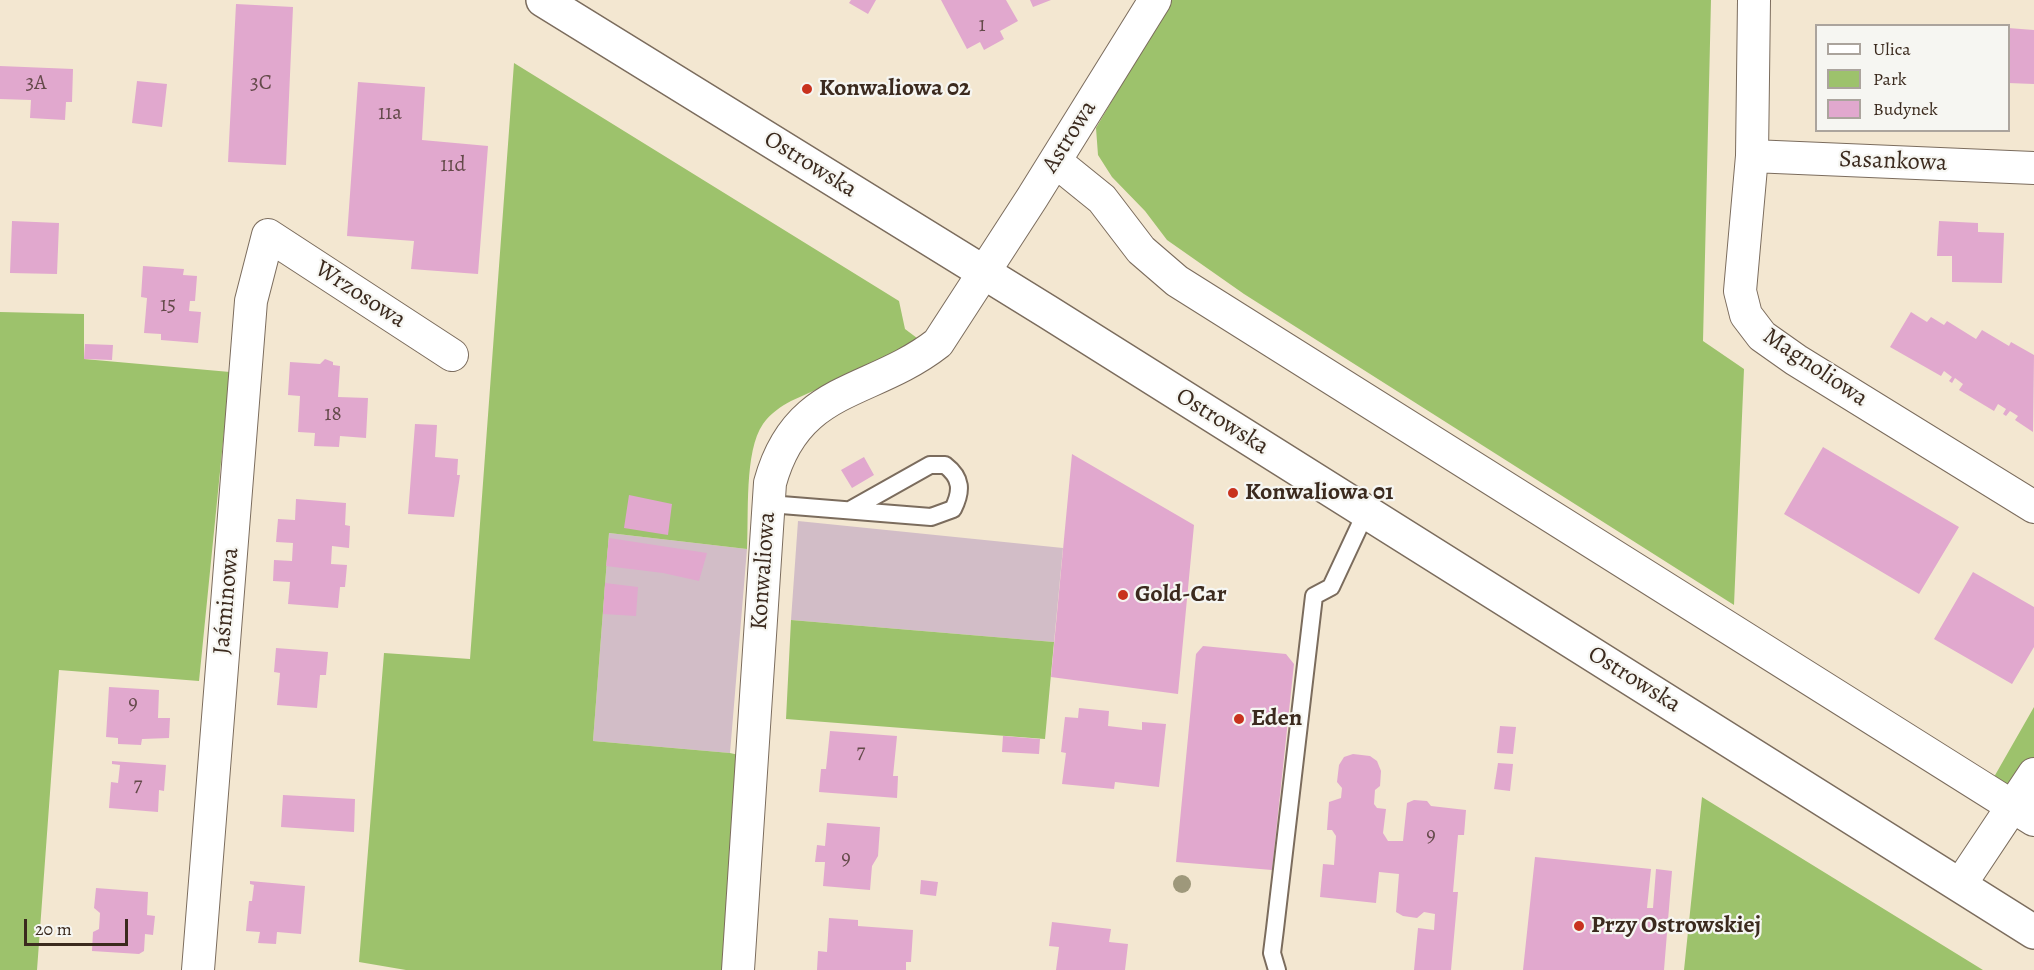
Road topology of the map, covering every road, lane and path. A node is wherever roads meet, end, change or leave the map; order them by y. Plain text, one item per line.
1 (543, 0) edge
2 (1155, 0) edge
3 (1754, 0) edge
4 (1752, 156) junction
5 (1055, 161) junction
6 (2034, 168) edge
7 (268, 235) joint
8 (982, 272) junction
9 (452, 355) dead end
10 (769, 504) junction
11 (2034, 507) edge
12 (850, 510) junction
13 (1366, 512) junction
14 (2034, 774) edge
15 (2023, 813) edge
16 (1960, 885) junction
17 (2034, 932) edge
18 (198, 970) edge
19 (738, 970) edge
20 (1277, 970) edge

1 - 8 main road, Ostrowska
2 - 5 street, Astrowa
3 - 4 street, Magnoliowa
4 - 6 street, Sasankowa
4 - 11 street, Magnoliowa
5 - 8 street, Astrowa
5 - 15 street
7 - 9 street, Wrzosowa
7 - 18 street, Jaśminowa
8 - 10 street, Konwaliowa
8 - 13 main road, Ostrowska
10 - 12 lane
10 - 19 street, Konwaliowa
12 - 12 lane
13 - 16 main road, Ostrowska
13 - 20 lane
14 - 15 street
15 - 16 street
16 - 17 main road, Ostrowska

